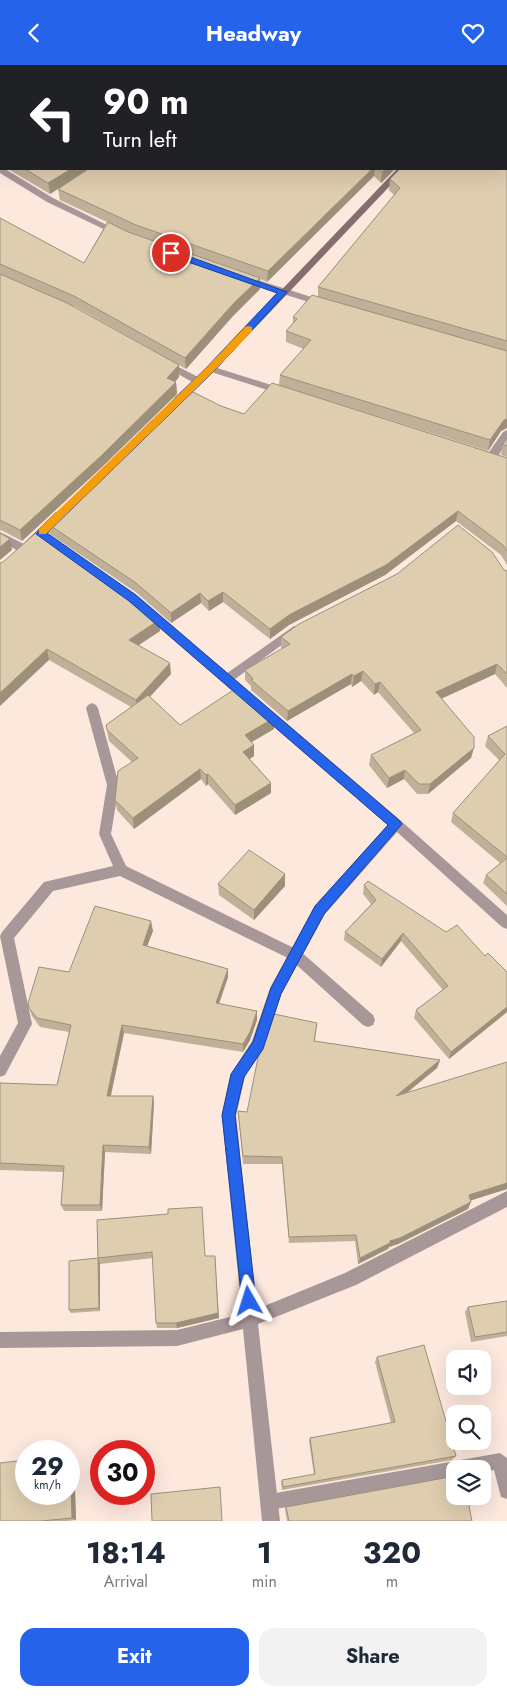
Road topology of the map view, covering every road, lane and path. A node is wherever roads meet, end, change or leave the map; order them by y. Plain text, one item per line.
1 (2, 170) edge
2 (401, 170) edge
3 (134, 240) edge
4 (236, 276) edge
5 (282, 292) junction
6 (329, 306) edge
7 (156, 358) edge
8 (211, 369) junction
9 (198, 381) junction
10 (295, 396) edge
11 (170, 409) edge
12 (507, 434) edge
13 (491, 458) edge
14 (69, 506) edge
15 (0, 536) edge
16 (140, 604) edge
17 (303, 625) edge
18 (227, 679) junction
19 (92, 708) dead end
20 (396, 824) junction
21 (121, 870) junction
22 (507, 923) edge
23 (4, 934) edge
24 (295, 955) junction
25 (368, 1020) dead end
26 (0, 1070) edge
27 (507, 1199) edge
28 (251, 1319) junction
29 (0, 1340) edge
30 (491, 1463) edge
31 (446, 1471) edge
32 (507, 1491) edge
33 (270, 1502) junction
34 (271, 1521) edge

1 - 3 street
2 - 5 street
4 - 5 street
5 - 6 street
5 - 8 street
7 - 9 street
8 - 9 street
8 - 10 street
9 - 11 street
12 - 13 street
14 - 15 street
16 - 18 street
17 - 18 street
18 - 20 street
19 - 21 street
20 - 22 street
20 - 24 street
21 - 23 street
21 - 24 street
23 - 26 street
24 - 25 street
24 - 28 street
27 - 28 street
28 - 29 street
28 - 33 street
30 - 32 street
31 - 33 street
33 - 34 street

